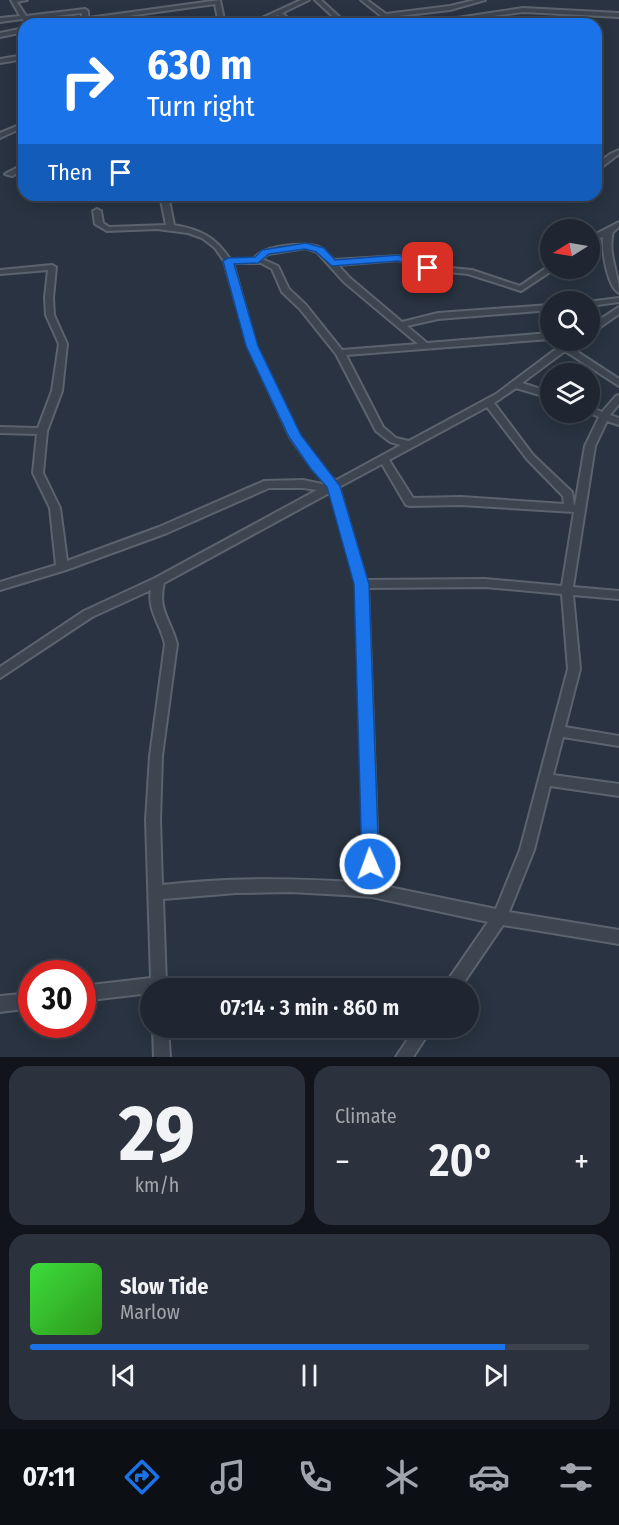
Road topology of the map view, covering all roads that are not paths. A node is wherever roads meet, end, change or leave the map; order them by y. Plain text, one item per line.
1 (24, 0) edge
2 (86, 0) edge
3 (306, 0) edge
4 (318, 0) edge
5 (364, 0) edge
6 (482, 0) edge
7 (519, 0) edge
8 (13, 1) edge
9 (203, 1) edge
10 (216, 1) edge
11 (523, 10) junction
12 (85, 11) junction
13 (278, 12) junction
14 (619, 15) edge
15 (385, 16) junction
16 (23, 18) edge
17 (32, 18) edge
18 (85, 18) edge
19 (105, 18) edge
20 (220, 18) edge
21 (265, 18) edge
22 (285, 18) edge
23 (338, 18) edge
24 (388, 18) edge
25 (459, 18) edge
26 (18, 19) edge
27 (0, 20) edge
28 (18, 31) edge
29 (0, 35) edge
30 (18, 58) edge
31 (0, 61) edge
32 (18, 127) edge
33 (0, 136) edge
34 (619, 152) edge
35 (602, 165) edge
36 (18, 169) edge
37 (9, 174) dead end
38 (165, 201) edge
39 (97, 211) dead end
40 (619, 224) edge
41 (170, 226) junction
42 (609, 231) junction
43 (600, 235) edge
44 (258, 260) junction
45 (228, 261) junction
46 (332, 263) junction
47 (0, 272) edge
48 (540, 276) edge
49 (619, 291) edge
50 (619, 300) edge
51 (600, 302) edge
52 (540, 308) edge
53 (619, 310) edge
54 (600, 322) edge
55 (402, 325) junction
56 (540, 337) edge
57 (423, 344) junction
58 (559, 351) edge
59 (578, 351) edge
60 (340, 353) junction
61 (619, 383) edge
62 (514, 384) junction
63 (540, 392) edge
64 (619, 398) edge
65 (488, 402) junction
66 (600, 414) edge
67 (604, 416) junction
68 (619, 423) edge
69 (0, 430) edge
70 (42, 431) junction
71 (409, 444) junction
72 (384, 460) junction
73 (330, 487) junction
74 (574, 509) junction
75 (62, 567) junction
76 (159, 581) junction
77 (362, 584) junction
78 (0, 586) edge
79 (567, 591) junction
80 (619, 595) edge
81 (0, 673) edge
82 (558, 731) junction
83 (619, 741) edge
84 (547, 780) junction
85 (619, 790) edge
86 (372, 890) junction
87 (154, 892) junction
88 (500, 917) junction
89 (619, 937) edge
90 (159, 978) edge
91 (458, 978) edge
92 (140, 989) edge
93 (96, 993) edge
94 (18, 1002) edge
95 (0, 1004) edge
96 (161, 1038) edge
97 (417, 1038) edge
98 (162, 1057) edge
99 (404, 1057) edge

1 - 8 street
2 - 12 street
3 - 13 street
4 - 23 street
5 - 15 street
6 - 15 street
7 - 11 street
8 - 16 street
9 - 10 street
9 - 19 street
10 - 20 street
11 - 14 street
11 - 25 street
12 - 17 street
12 - 18 street
13 - 21 street
13 - 22 street
15 - 24 street
26 - 27 street
28 - 29 street
30 - 31 street
32 - 33 street
34 - 35 street
36 - 37 street
38 - 41 street
39 - 41 street
40 - 42 street
41 - 45 street
42 - 43 street
42 - 49 street
44 - 45 street
44 - 46 street
44 - 60 street
45 - 73 street
46 - 48 street
46 - 55 street
47 - 70 street
50 - 51 street
52 - 55 street
53 - 54 street
55 - 57 street
56 - 57 street
57 - 60 street
58 - 62 street
59 - 61 street
60 - 71 street
62 - 63 street
62 - 65 street
64 - 67 street
65 - 71 street
65 - 74 street
66 - 67 street
67 - 68 street
67 - 74 street
69 - 70 street
70 - 75 street
71 - 72 street
72 - 73 street
72 - 74 street
73 - 75 street
73 - 76 street
73 - 77 street
74 - 79 street
75 - 78 street
76 - 81 street
76 - 87 street
77 - 79 street
77 - 86 street
79 - 80 street
79 - 82 street
82 - 83 street
82 - 84 street
84 - 85 street
84 - 88 street
86 - 87 street
86 - 88 street
87 - 90 street
88 - 89 street
88 - 91 street
92 - 93 street
94 - 95 street
96 - 98 street
97 - 99 street

